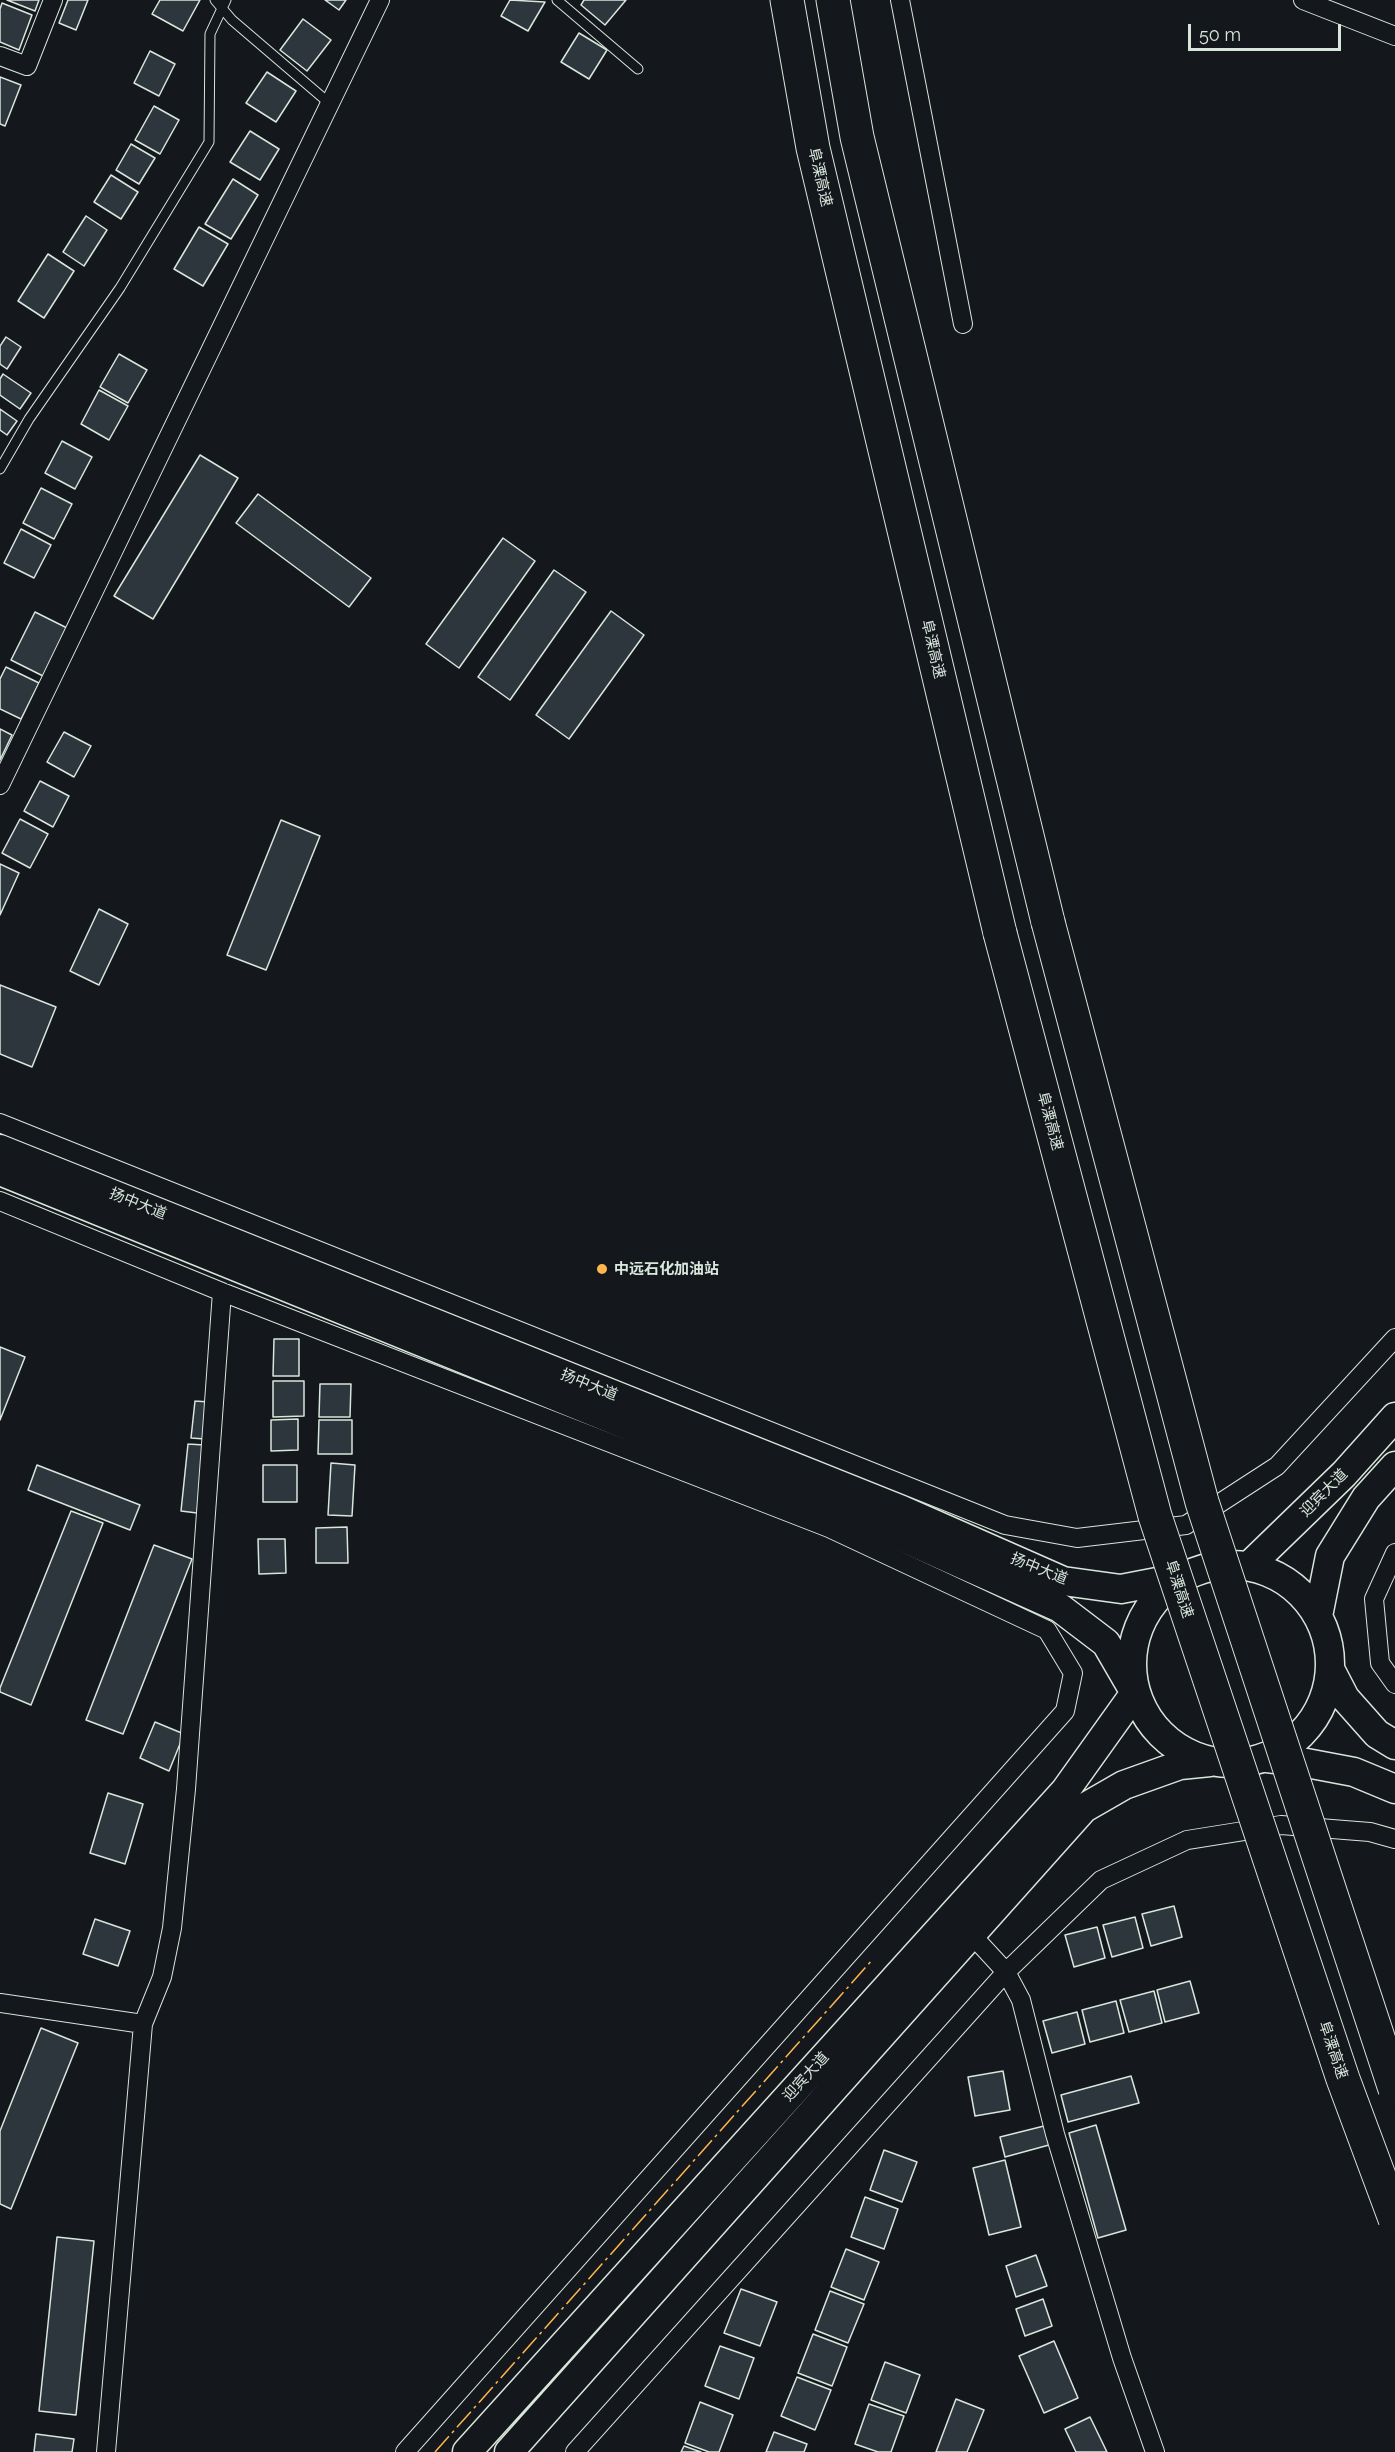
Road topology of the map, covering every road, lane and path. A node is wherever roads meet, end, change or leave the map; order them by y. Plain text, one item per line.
1 (53, 0) edge
2 (380, 0) edge
3 (557, 0) edge
4 (787, 0) edge
5 (833, 0) edge
6 (900, 0) edge
7 (1303, 0) edge
8 (221, 2) edge
9 (1395, 36) edge
10 (0, 56) edge
11 (638, 69) dead end
12 (329, 103) junction
13 (963, 324) dead end
14 (0, 469) edge
15 (0, 785) edge
16 (0, 1123) edge
17 (0, 1149) edge
18 (0, 1171) edge
19 (0, 1201) edge
20 (222, 1292) junction
21 (1395, 1338) edge
22 (1395, 1417) edge
23 (1395, 1466) edge
24 (1395, 1553) edge
25 (1249, 1566) junction
26 (1183, 1577) junction
27 (1318, 1616) junction
28 (1330, 1668) junction
29 (1395, 1684) edge
30 (1135, 1694) junction
31 (1395, 1745) edge
32 (1264, 1758) junction
33 (1210, 1762) junction
34 (1395, 1789) edge
35 (1395, 1839) edge
36 (972, 1935) junction
37 (1006, 1972) junction
38 (0, 2003) edge
39 (143, 2024) junction
40 (1395, 2089) edge
41 (1395, 2219) edge
42 (106, 2452) edge
43 (405, 2452) edge
44 (467, 2452) edge
45 (509, 2452) edge
46 (575, 2452) edge
47 (1155, 2452) edge

1 - 10 street
2 - 12 street
3 - 11 lane
4 - 41 highway, 阜溧高速, bridge
5 - 40 highway, bridge
6 - 13 street
7 - 9 street
8 - 12 lane
8 - 14 lane
12 - 15 street
16 - 21 street
17 - 26 main road, 扬中大道
18 - 30 main road, 扬中大道
19 - 20 street
20 - 39 street
20 - 43 street
22 - 25 main road, 迎宾大道
23 - 27 main road
24 - 29 street
25 - 26 main road
25 - 27 main road
26 - 30 main road
27 - 28 main road
28 - 31 main road
28 - 32 main road
30 - 33 main road
30 - 44 main road, 迎宾大道
32 - 33 main road
32 - 34 main road
33 - 36 main road, 迎宾大道
35 - 37 street
36 - 37 street
36 - 45 main road, 迎宾大道
37 - 46 street
37 - 47 street
38 - 39 street
39 - 42 street

